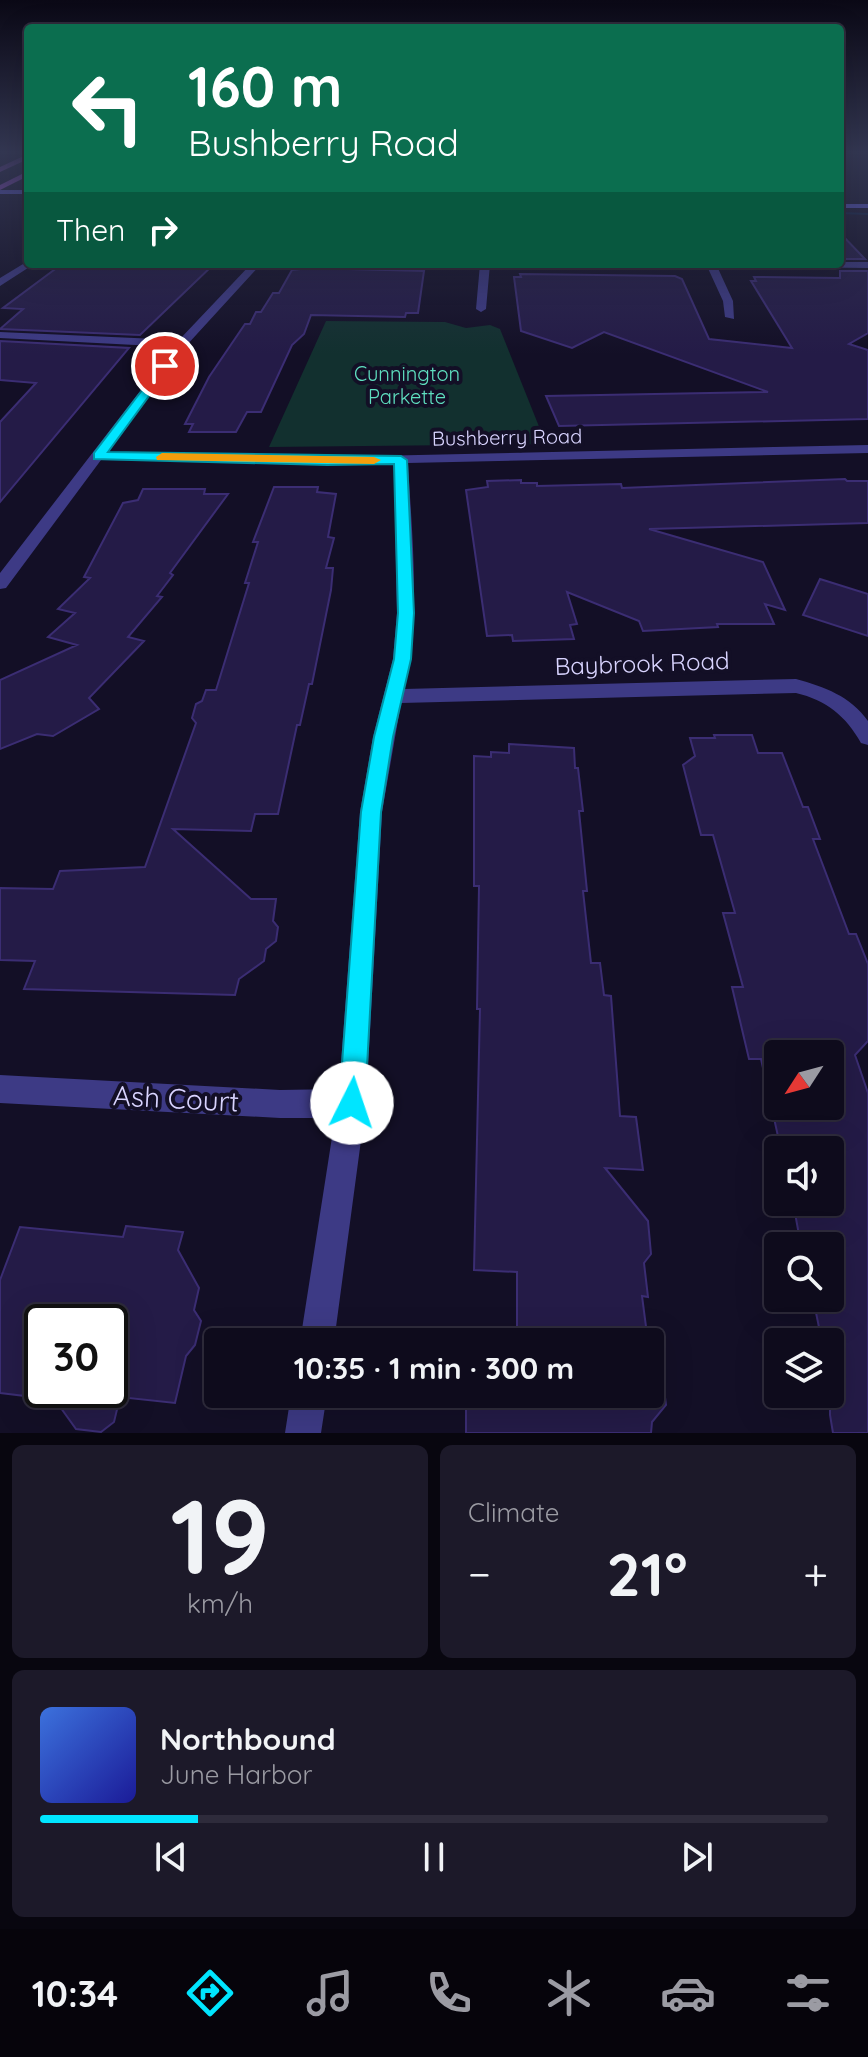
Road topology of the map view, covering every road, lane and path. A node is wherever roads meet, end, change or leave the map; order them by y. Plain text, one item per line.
1 (844, 265) edge
2 (868, 265) edge
3 (24, 267) edge
4 (252, 268) edge
5 (485, 268) edge
6 (713, 268) edge
7 (0, 283) edge
8 (481, 309) dead end
9 (730, 317) dead end
10 (0, 335) edge
11 (182, 344) junction
12 (868, 449) edge
13 (99, 456) junction
14 (401, 460) junction
15 (0, 584) edge
16 (395, 696) junction
17 (868, 738) edge
18 (0, 1089) edge
19 (352, 1103) junction
20 (319, 1328) edge
21 (307, 1408) edge
22 (303, 1433) edge

1 - 2 street
3 - 7 street
4 - 11 street
5 - 8 street
6 - 9 street
10 - 11 street
11 - 13 street
12 - 14 street, Bushberry Road
13 - 14 street, Bushberry Road
13 - 15 street
14 - 16 street
16 - 17 street, Baybrook Road
16 - 19 street
18 - 19 street, Ash Court
19 - 20 street
21 - 22 street

